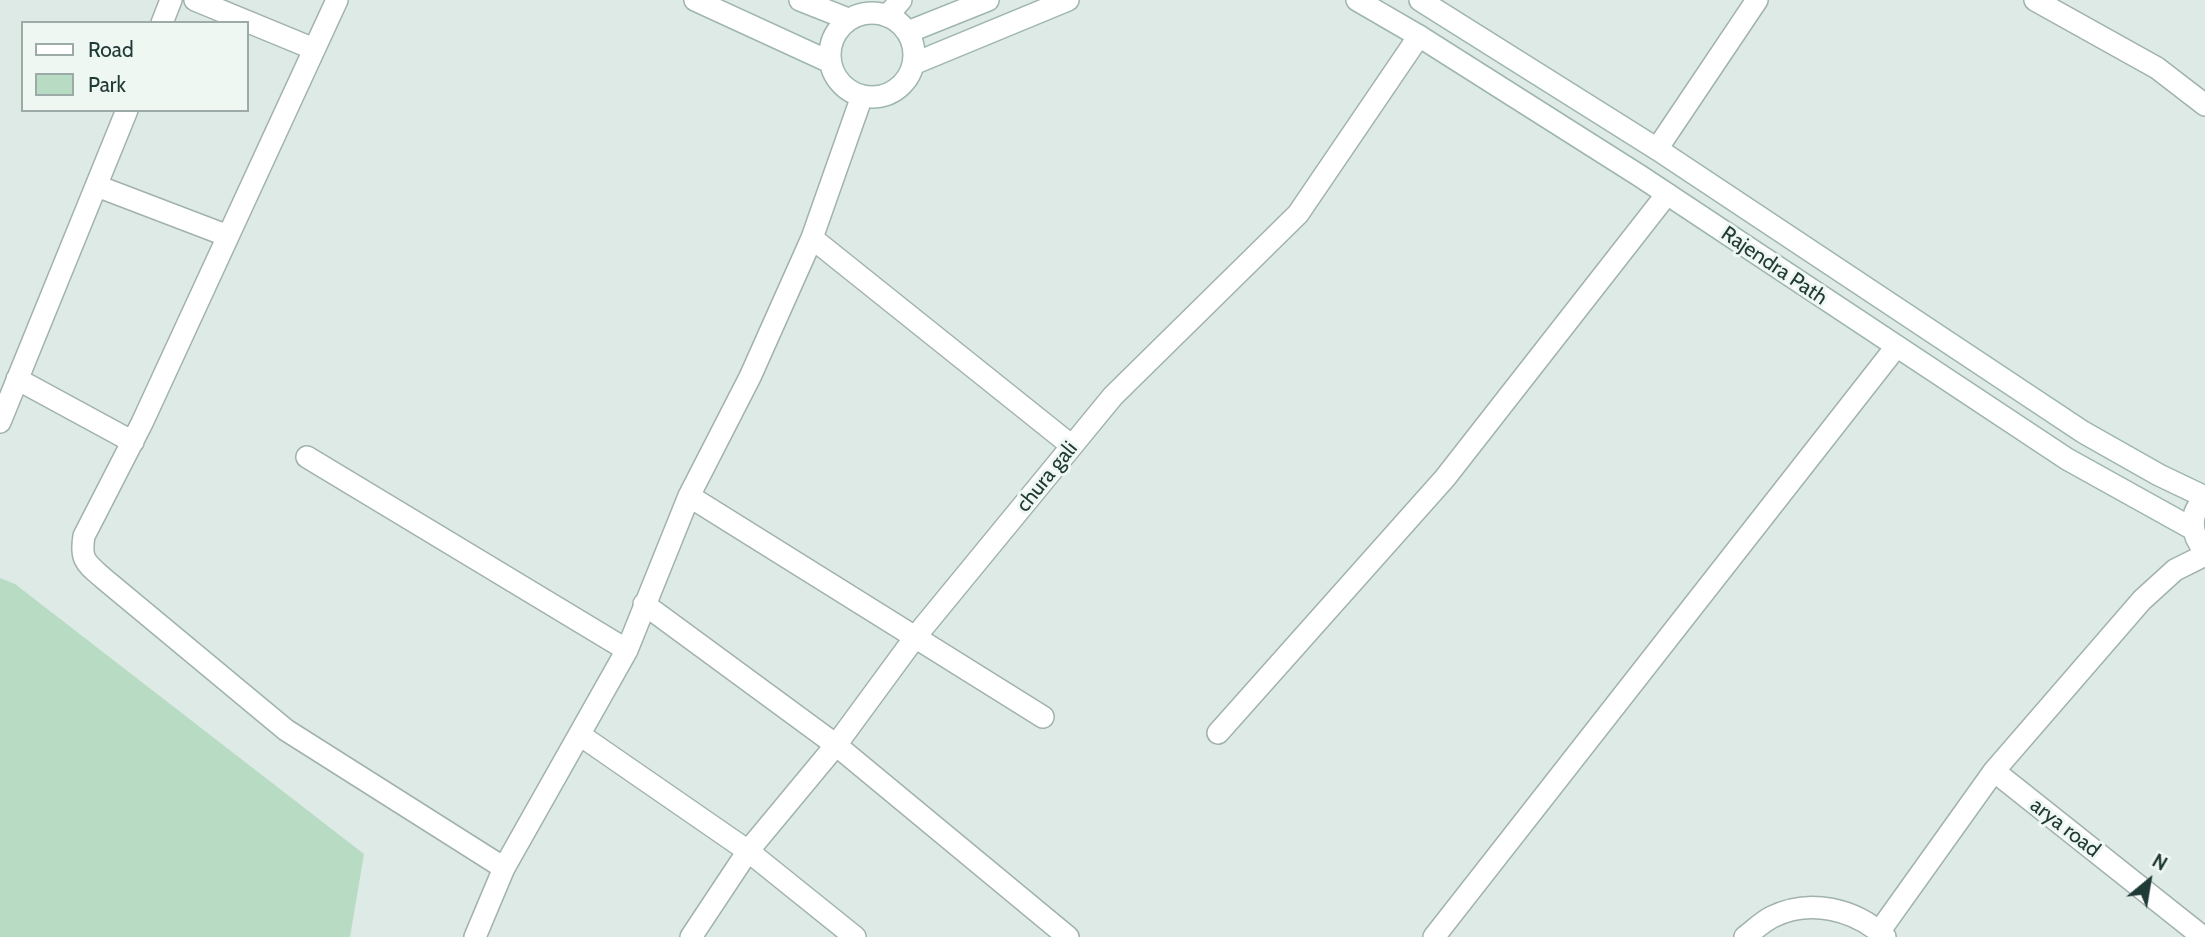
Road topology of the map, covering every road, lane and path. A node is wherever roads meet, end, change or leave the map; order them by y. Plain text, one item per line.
1 (171, 0) edge
2 (195, 0) edge
3 (337, 0) edge
4 (695, 0) edge
5 (800, 0) edge
6 (988, 0) edge
7 (1357, 0) edge
8 (1420, 0) edge
9 (1757, 0) edge
10 (2035, 0) edge
11 (1057, 2) edge
12 (894, 8) edge
13 (848, 19) junction
14 (163, 21) edge
15 (246, 21) edge
16 (248, 22) edge
17 (908, 32) junction
18 (1419, 36) junction
19 (314, 49) junction
20 (830, 62) junction
21 (914, 64) junction
22 (862, 96) junction
23 (2205, 106) edge
24 (126, 112) edge
25 (1657, 149) junction
26 (97, 186) junction
27 (1667, 194) junction
28 (228, 236) junction
29 (812, 237) junction
30 (1896, 347) junction
31 (18, 379) junction
32 (0, 422) edge
33 (133, 442) junction
34 (1072, 446) junction
35 (307, 457) dead end
36 (689, 496) junction
37 (2205, 498) edge
38 (2193, 529) junction
39 (2205, 553) edge
40 (644, 604) junction
41 (916, 636) junction
42 (627, 650) junction
43 (1043, 717) dead end
44 (1218, 733) dead end
45 (580, 735) junction
46 (836, 745) junction
47 (1994, 771) junction
48 (748, 851) junction
49 (504, 868) junction
50 (1882, 934) edge
51 (475, 937) edge
52 (691, 937) edge
53 (855, 937) edge
54 (1068, 937) edge
55 (1434, 937) edge
56 (1745, 937) edge
57 (2203, 937) edge

1 - 14 street
2 - 15 street
3 - 19 street
4 - 20 street
5 - 13 street
6 - 17 street
7 - 18 street, Rajendra Path
8 - 25 street, Rajendra Path
9 - 25 street
10 - 23 street
11 - 21 street
12 - 13 street
12 - 17 street
13 - 20 street
16 - 19 street
17 - 21 street
18 - 27 street, Rajendra Path
18 - 34 street, chura gali
19 - 28 street
20 - 22 street
21 - 22 street
22 - 29 street
24 - 26 street
25 - 37 street, Rajendra Path
26 - 28 street
26 - 31 street
27 - 30 street, Rajendra Path
27 - 44 street
28 - 33 street
29 - 34 street
29 - 36 street
30 - 38 street, Rajendra Path
30 - 55 street
31 - 32 street
31 - 33 street
33 - 49 street
34 - 41 street, chura gali
35 - 42 street
36 - 40 street
36 - 41 street
37 - 38 street, Rajendra Path
38 - 39 street
39 - 47 street
40 - 42 street
40 - 46 street
41 - 43 street
41 - 46 street, chura gali
42 - 45 street
45 - 48 street
45 - 49 street
46 - 48 street, chura gali
46 - 54 street
47 - 50 street
47 - 57 street, arya road
48 - 52 street, chura gali
48 - 53 street
49 - 51 street
50 - 56 street

